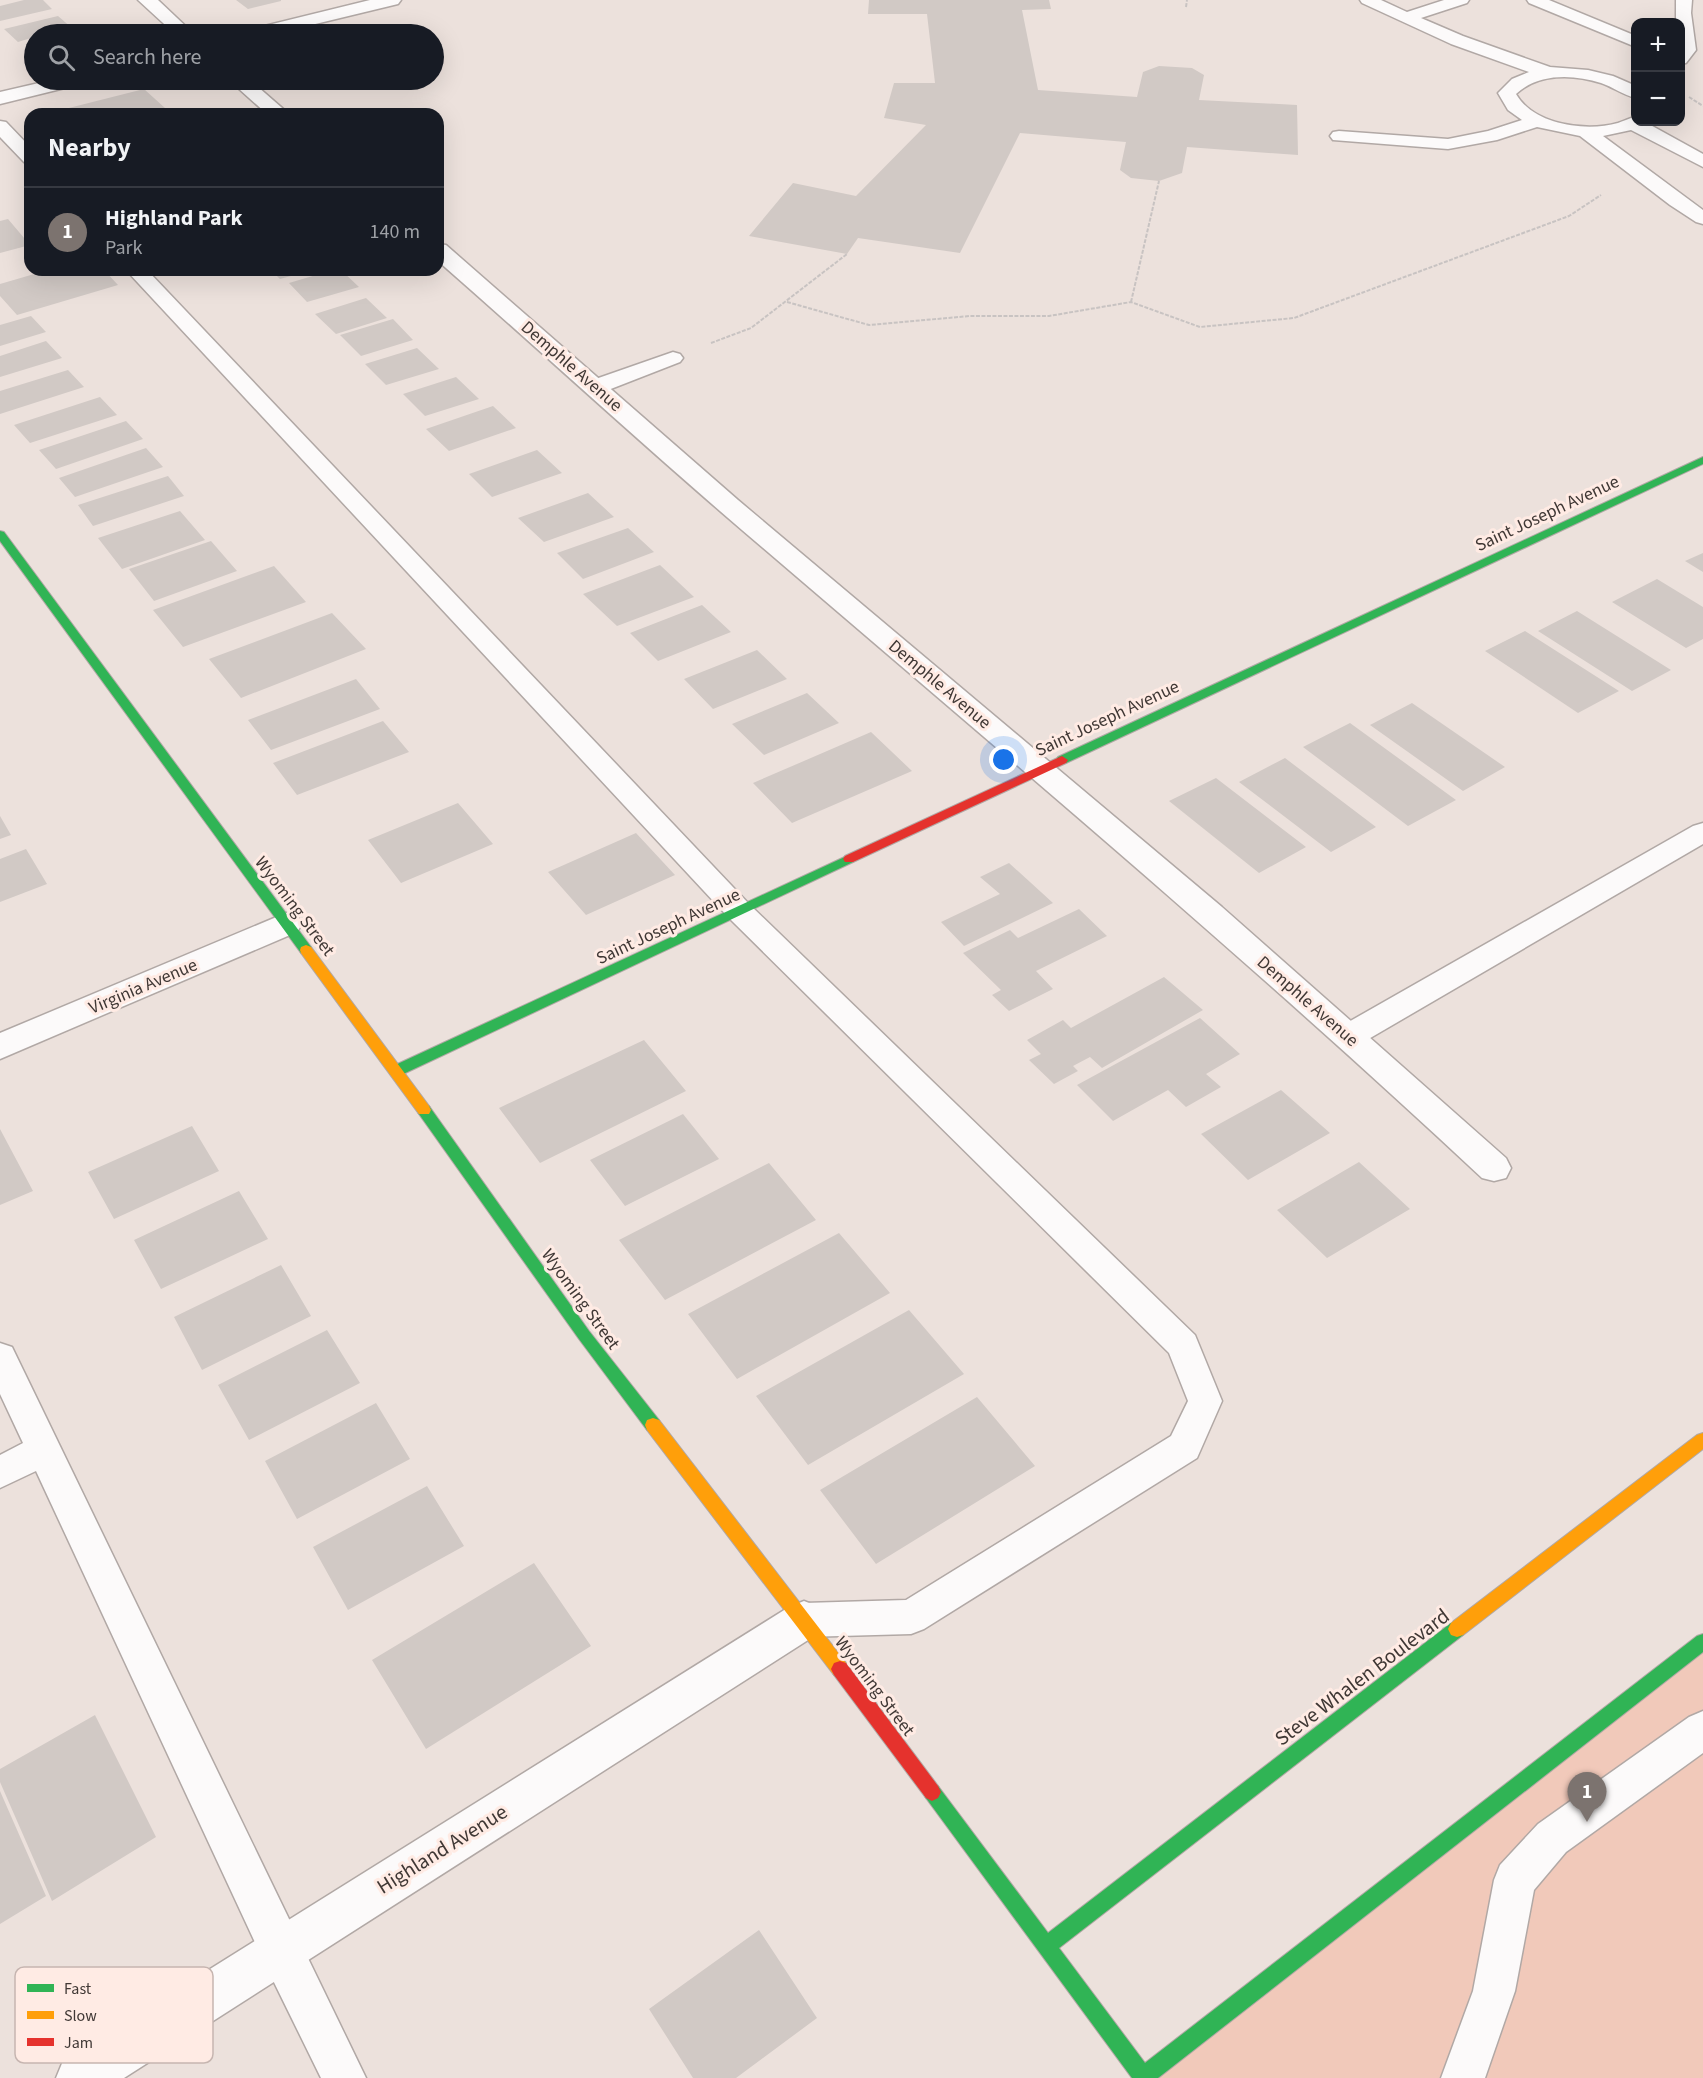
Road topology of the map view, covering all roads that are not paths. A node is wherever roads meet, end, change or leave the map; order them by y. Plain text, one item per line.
1 (147, 0) edge
2 (392, 0) edge
3 (1368, 0) edge
4 (1461, 0) edge
5 (1535, 0) edge
6 (1684, 0) edge
7 (1407, 17) junction
8 (1684, 18) edge
9 (174, 24) edge
10 (295, 24) edge
11 (1685, 28) edge
12 (1457, 40) junction
13 (1631, 40) edge
14 (1685, 53) edge
15 (1549, 73) junction
16 (1514, 84) junction
17 (1631, 86) edge
18 (33, 90) edge
19 (251, 90) edge
20 (0, 98) edge
21 (272, 108) edge
22 (1537, 121) junction
23 (1631, 124) edge
24 (0, 126) edge
25 (1640, 126) edge
26 (1584, 130) junction
27 (1339, 136) dead end
28 (24, 152) edge
29 (1703, 161) edge
30 (1703, 218) edge
31 (444, 255) edge
32 (142, 276) edge
33 (673, 357) road end
34 (595, 387) junction
35 (1703, 460) edge
36 (0, 534) edge
37 (1041, 769) junction
38 (1703, 832) edge
39 (740, 912) junction
40 (286, 924) junction
41 (1349, 1036) junction
42 (0, 1047) edge
43 (396, 1071) junction
44 (1494, 1168) dead end
45 (0, 1357) edge
46 (1703, 1440) edge
47 (44, 1450) junction
48 (0, 1472) edge
49 (804, 1620) junction
50 (1703, 1642) edge
51 (1703, 1730) edge
52 (1046, 1946) junction
53 (280, 1951) junction
54 (213, 1994) edge
55 (104, 2063) edge
56 (1143, 2077) edge
57 (80, 2078) edge
58 (344, 2078) edge
59 (1463, 2078) edge

1 - 9 street
2 - 10 street
3 - 7 lane
4 - 7 lane
5 - 13 lane
6 - 8 lane
7 - 12 lane
11 - 14 lane
12 - 15 lane
12 - 16 lane
15 - 16 lane
15 - 17 lane
16 - 22 lane
18 - 20 street
19 - 21 street
22 - 26 lane
22 - 27 lane
23 - 26 lane
24 - 28 lane
25 - 29 lane
26 - 30 lane
31 - 34 street, Demphle Avenue
32 - 39 lane
33 - 34 lane
34 - 37 street, Demphle Avenue
35 - 37 street, Saint Joseph Avenue
36 - 40 street, Wyoming Street
37 - 39 street, Saint Joseph Avenue
37 - 41 street, Demphle Avenue
38 - 41 lane
39 - 43 street, Saint Joseph Avenue
39 - 49 lane
40 - 42 street, Virginia Avenue
40 - 43 street, Wyoming Street
41 - 44 street, Demphle Avenue
43 - 49 street, Wyoming Street
45 - 47 lane
46 - 52 street, Steve Whalen Boulevard
47 - 48 lane
47 - 53 lane
49 - 52 street, Wyoming Street
49 - 53 street, Highland Avenue
50 - 56 street
51 - 59 lane
52 - 56 street, Wyoming Street
53 - 54 street, Highland Avenue
53 - 58 lane
55 - 57 street, Highland Avenue

